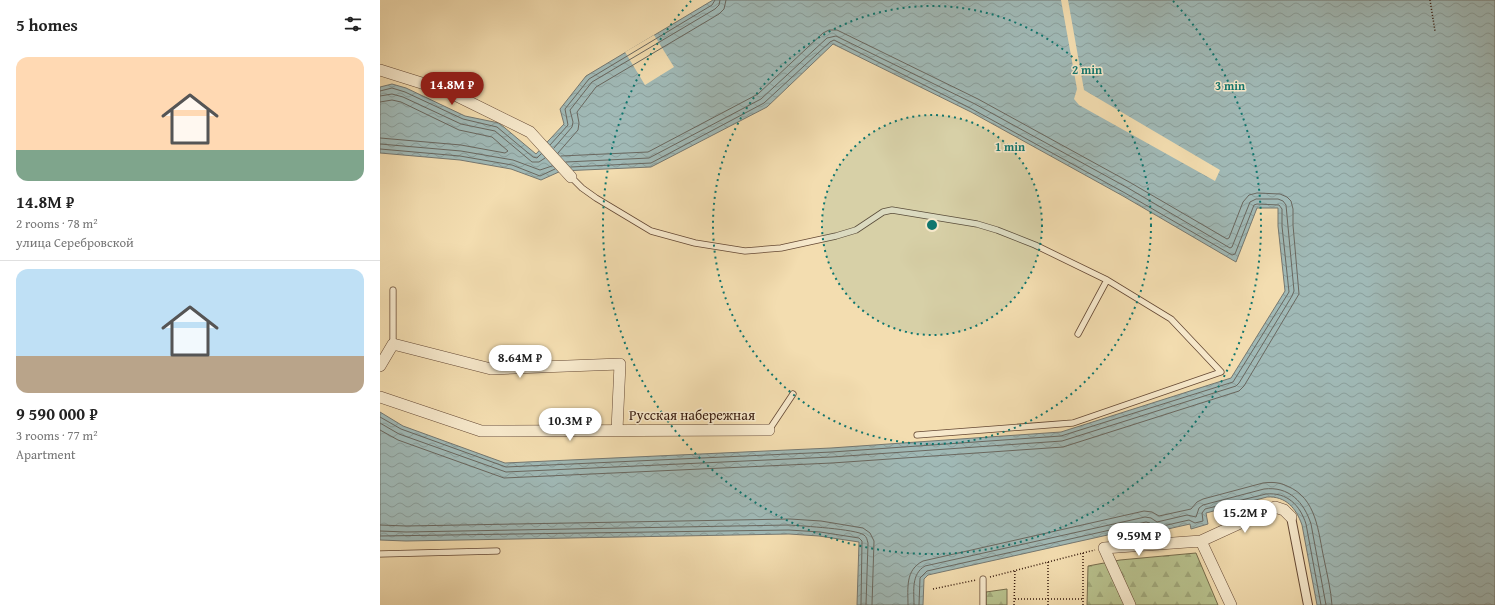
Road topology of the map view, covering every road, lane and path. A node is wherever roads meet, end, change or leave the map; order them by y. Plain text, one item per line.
1 (1430, 0) edge
2 (1436, 31) dead end
3 (380, 70) edge
4 (571, 177) joint
5 (1107, 280) junction
6 (393, 290) dead end
7 (1078, 334) dead end
8 (393, 344) junction
9 (380, 366) edge
10 (793, 394) dead end
11 (380, 397) edge
12 (618, 430) junction
13 (769, 430) joint
14 (917, 435) dead end
15 (1290, 517) joint
16 (1201, 541) junction
17 (1104, 548) junction
18 (497, 551) dead end
19 (1083, 553) junction
20 (380, 554) edge
21 (1048, 562) junction
22 (1015, 570) junction
23 (983, 579) junction
24 (933, 589) dead end
25 (1014, 599) junction
26 (1048, 599) junction
27 (1083, 599) junction
28 (983, 605) edge
29 (1014, 605) edge
30 (1048, 605) edge
31 (1083, 605) edge
32 (1130, 605) edge
33 (1231, 605) edge
34 (1308, 605) edge

1 - 2 path
3 - 4 street
4 - 5 lane
5 - 7 lane
5 - 14 lane
6 - 8 lane
8 - 9 street
8 - 12 street
10 - 13 lane
11 - 12 street, Русская набережная
12 - 13 street, Русская набережная
15 - 16 street
15 - 34 street
16 - 17 street
16 - 33 street
17 - 19 path
17 - 32 street
18 - 20 lane
19 - 21 path
19 - 27 path
21 - 22 path
21 - 26 path
22 - 23 path
22 - 25 path
23 - 24 path
23 - 28 lane
25 - 26 path
25 - 29 path
26 - 27 path
26 - 30 path
27 - 31 path

